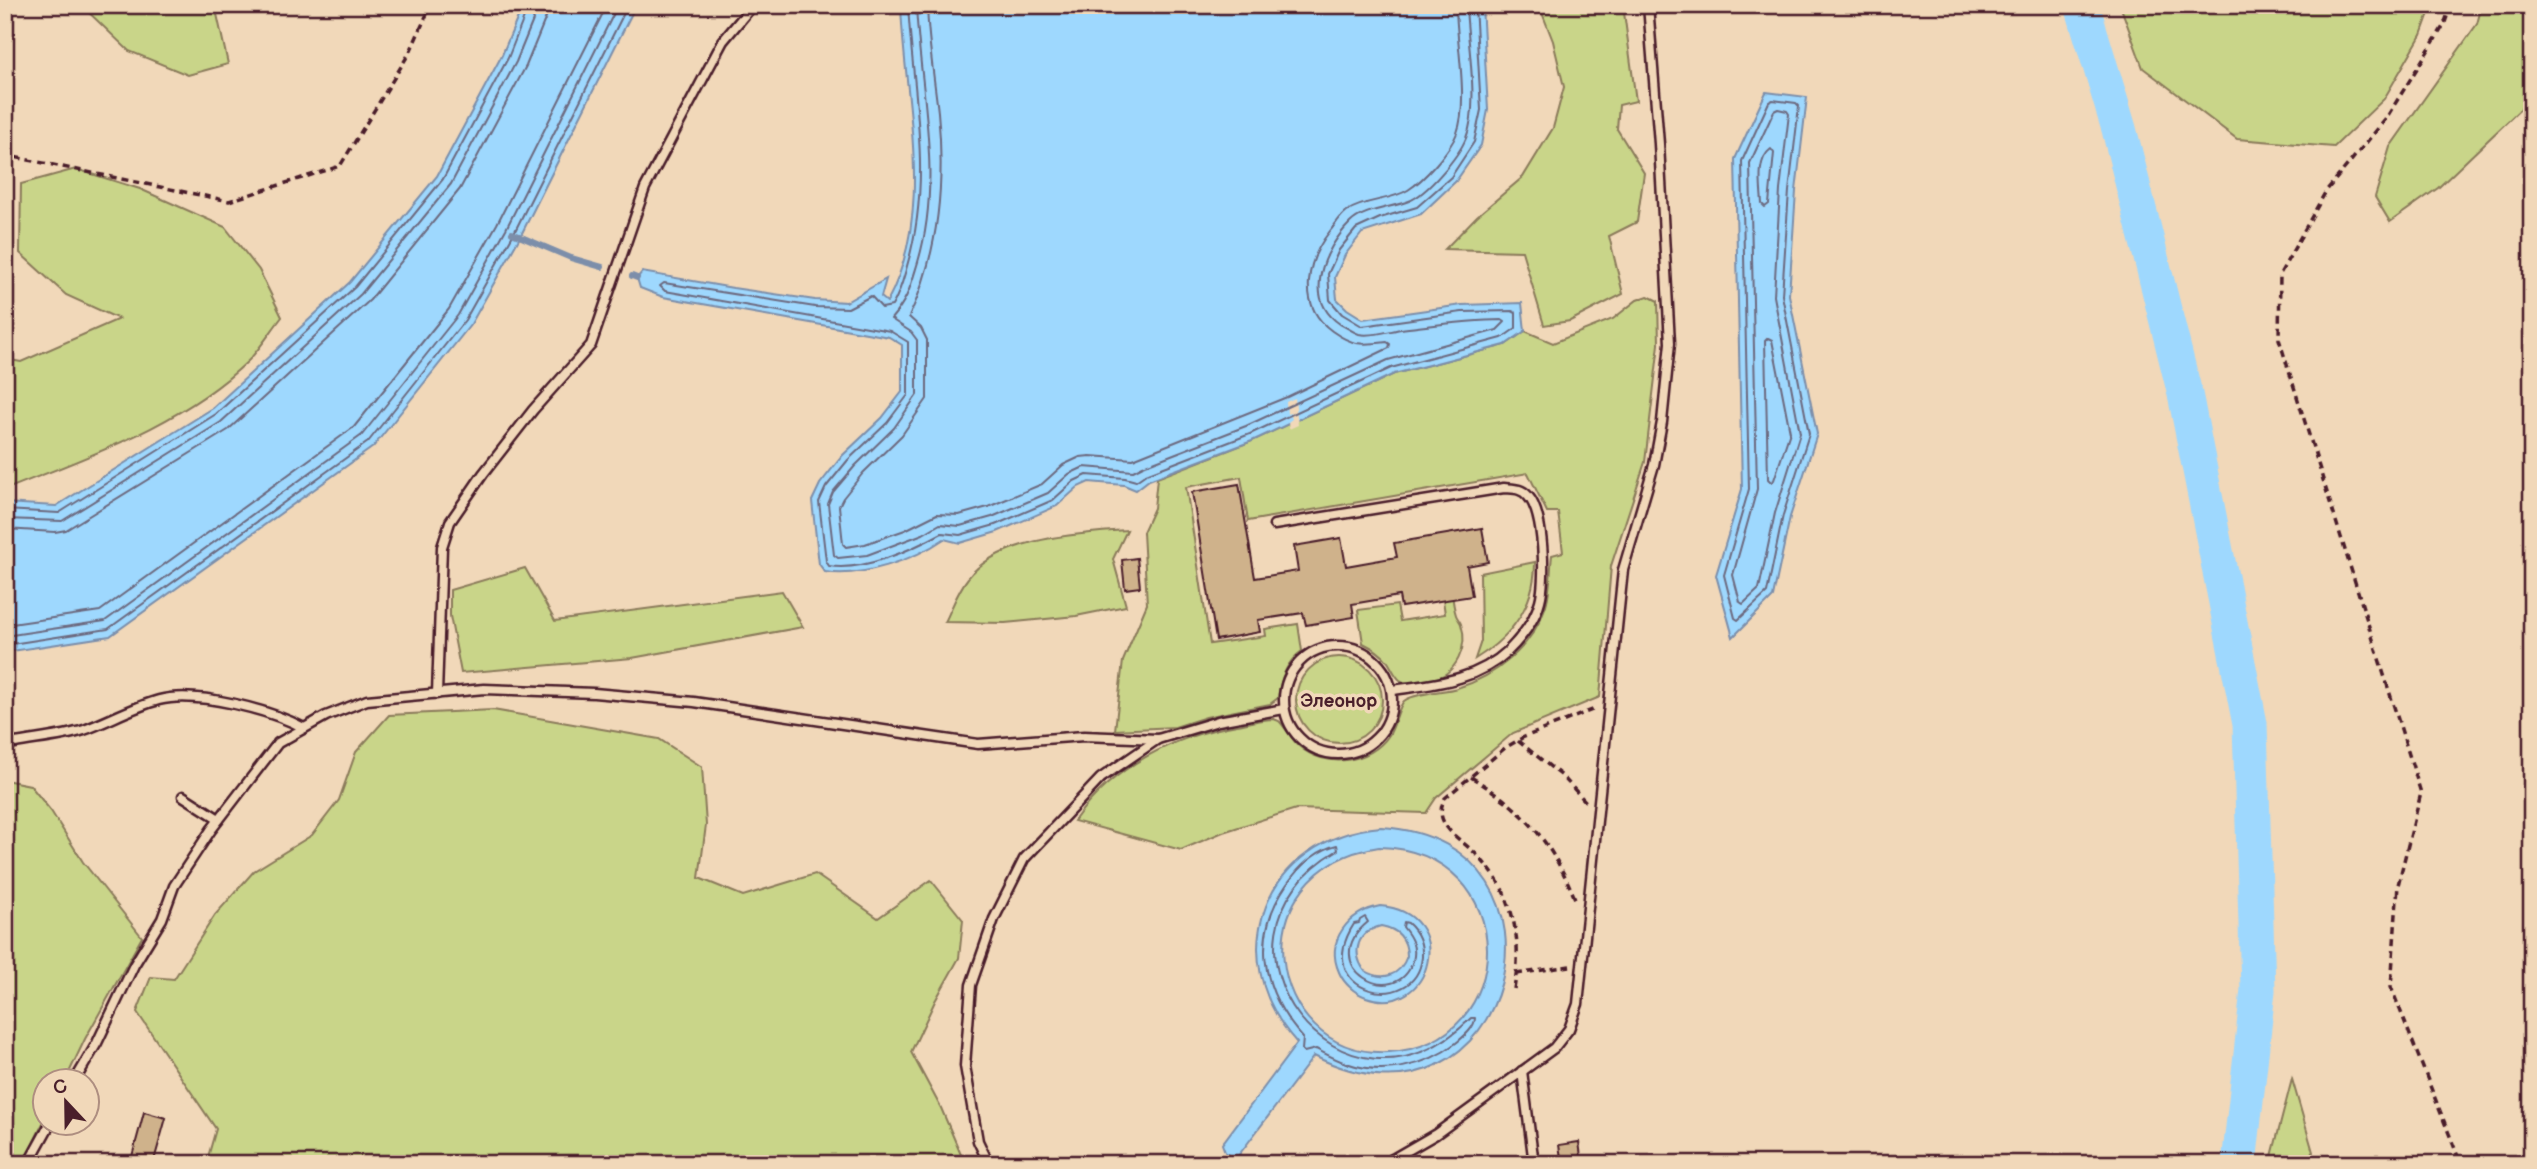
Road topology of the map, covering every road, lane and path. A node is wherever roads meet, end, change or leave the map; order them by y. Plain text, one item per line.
1 (431, 5) edge
2 (753, 5) edge
3 (1648, 5) edge
4 (2451, 5) edge
5 (5, 162) edge
6 (1274, 525) dead end
7 (1393, 690) junction
8 (437, 694) junction
9 (1608, 704) junction
10 (1284, 709) junction
11 (304, 728) junction
12 (1158, 738) junction
13 (5, 741) edge
14 (1518, 741) junction
15 (1471, 777) junction
16 (183, 796) dead end
17 (1597, 814) junction
18 (219, 819) junction
19 (1585, 933) junction
20 (1582, 964) junction
21 (1516, 974) junction
22 (1514, 989) dead end
23 (82, 1068) edge
24 (1522, 1071) junction
25 (42, 1138) edge
26 (28, 1164) edge
27 (989, 1164) edge
28 (1384, 1164) edge
29 (1534, 1164) edge
30 (2461, 1164) edge

1 - 5 path
2 - 8 lane
3 - 9 lane
4 - 30 path
6 - 7 lane
7 - 10 lane
7 - 10 lane
8 - 11 lane
8 - 12 lane
9 - 14 path
9 - 17 lane
10 - 12 lane
11 - 13 lane
11 - 18 lane
12 - 27 lane
14 - 15 path
14 - 17 path
15 - 19 path
15 - 21 path
16 - 18 lane
17 - 19 lane
18 - 23 lane
19 - 20 lane
20 - 21 path
20 - 24 lane
21 - 22 path
24 - 28 lane
24 - 29 lane
25 - 26 lane

